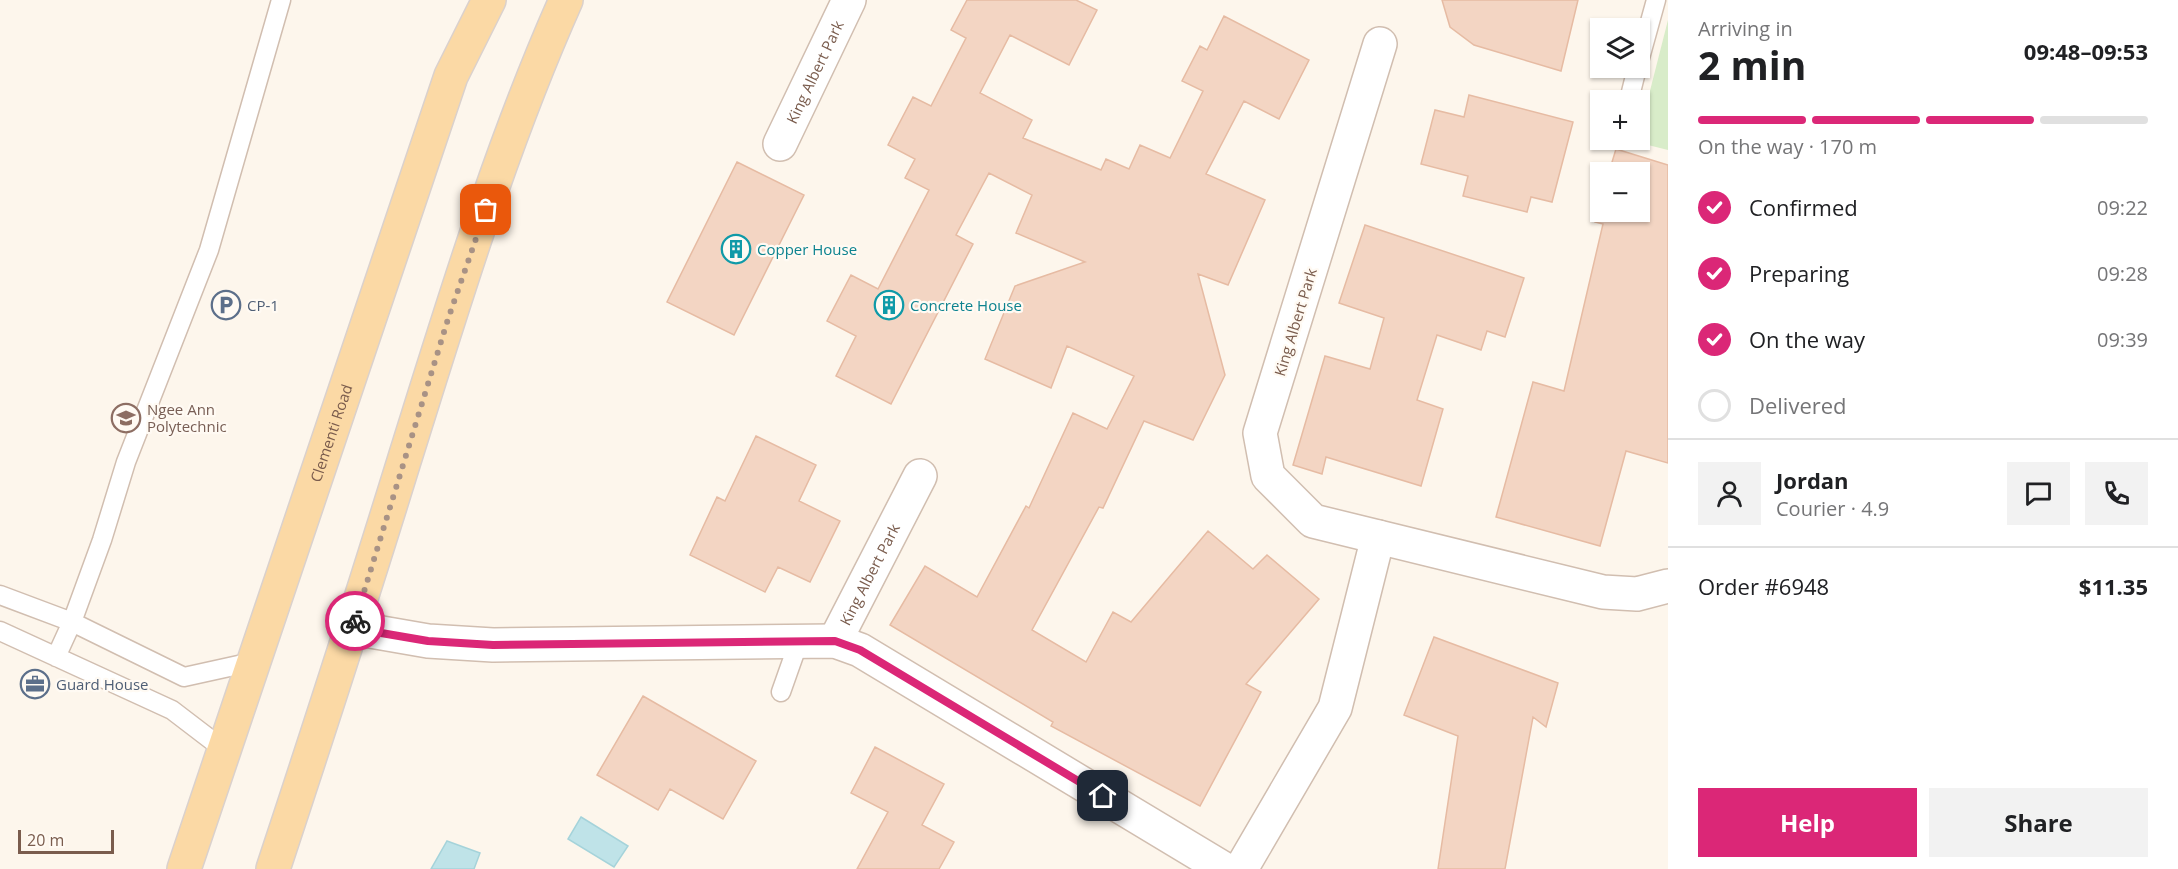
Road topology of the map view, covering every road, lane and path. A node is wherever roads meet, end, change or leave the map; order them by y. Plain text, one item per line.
1 (281, 0) edge
2 (489, 0) edge
3 (566, 0) edge
4 (849, 0) edge
5 (1656, 0) edge
6 (1650, 22) edge
7 (1380, 44) dead end
8 (780, 144) dead end
9 (920, 476) dead end
10 (1378, 537) junction
11 (1668, 586) edge
12 (0, 595) edge
13 (72, 622) junction
14 (352, 628) junction
15 (0, 631) edge
16 (800, 641) junction
17 (835, 641) junction
18 (56, 657) junction
19 (252, 662) junction
20 (782, 692) dead end
21 (223, 749) junction
22 (184, 869) edge
23 (273, 869) edge
24 (1224, 869) edge
25 (1241, 869) edge

1 - 13 lane
2 - 19 main road, Clementi Road
3 - 14 main road
4 - 8 street, King Albert Park
5 - 6 lane
7 - 10 street, King Albert Park
9 - 17 street, King Albert Park
10 - 11 street, King Albert Park
10 - 25 street
12 - 13 lane
13 - 18 lane
13 - 19 lane
14 - 16 street, King Albert Park
14 - 23 main road
15 - 18 lane
16 - 17 street, King Albert Park
16 - 20 lane
17 - 24 street, King Albert Park
18 - 21 lane
19 - 21 main road, Clementi Road
21 - 22 main road, Clementi Road

